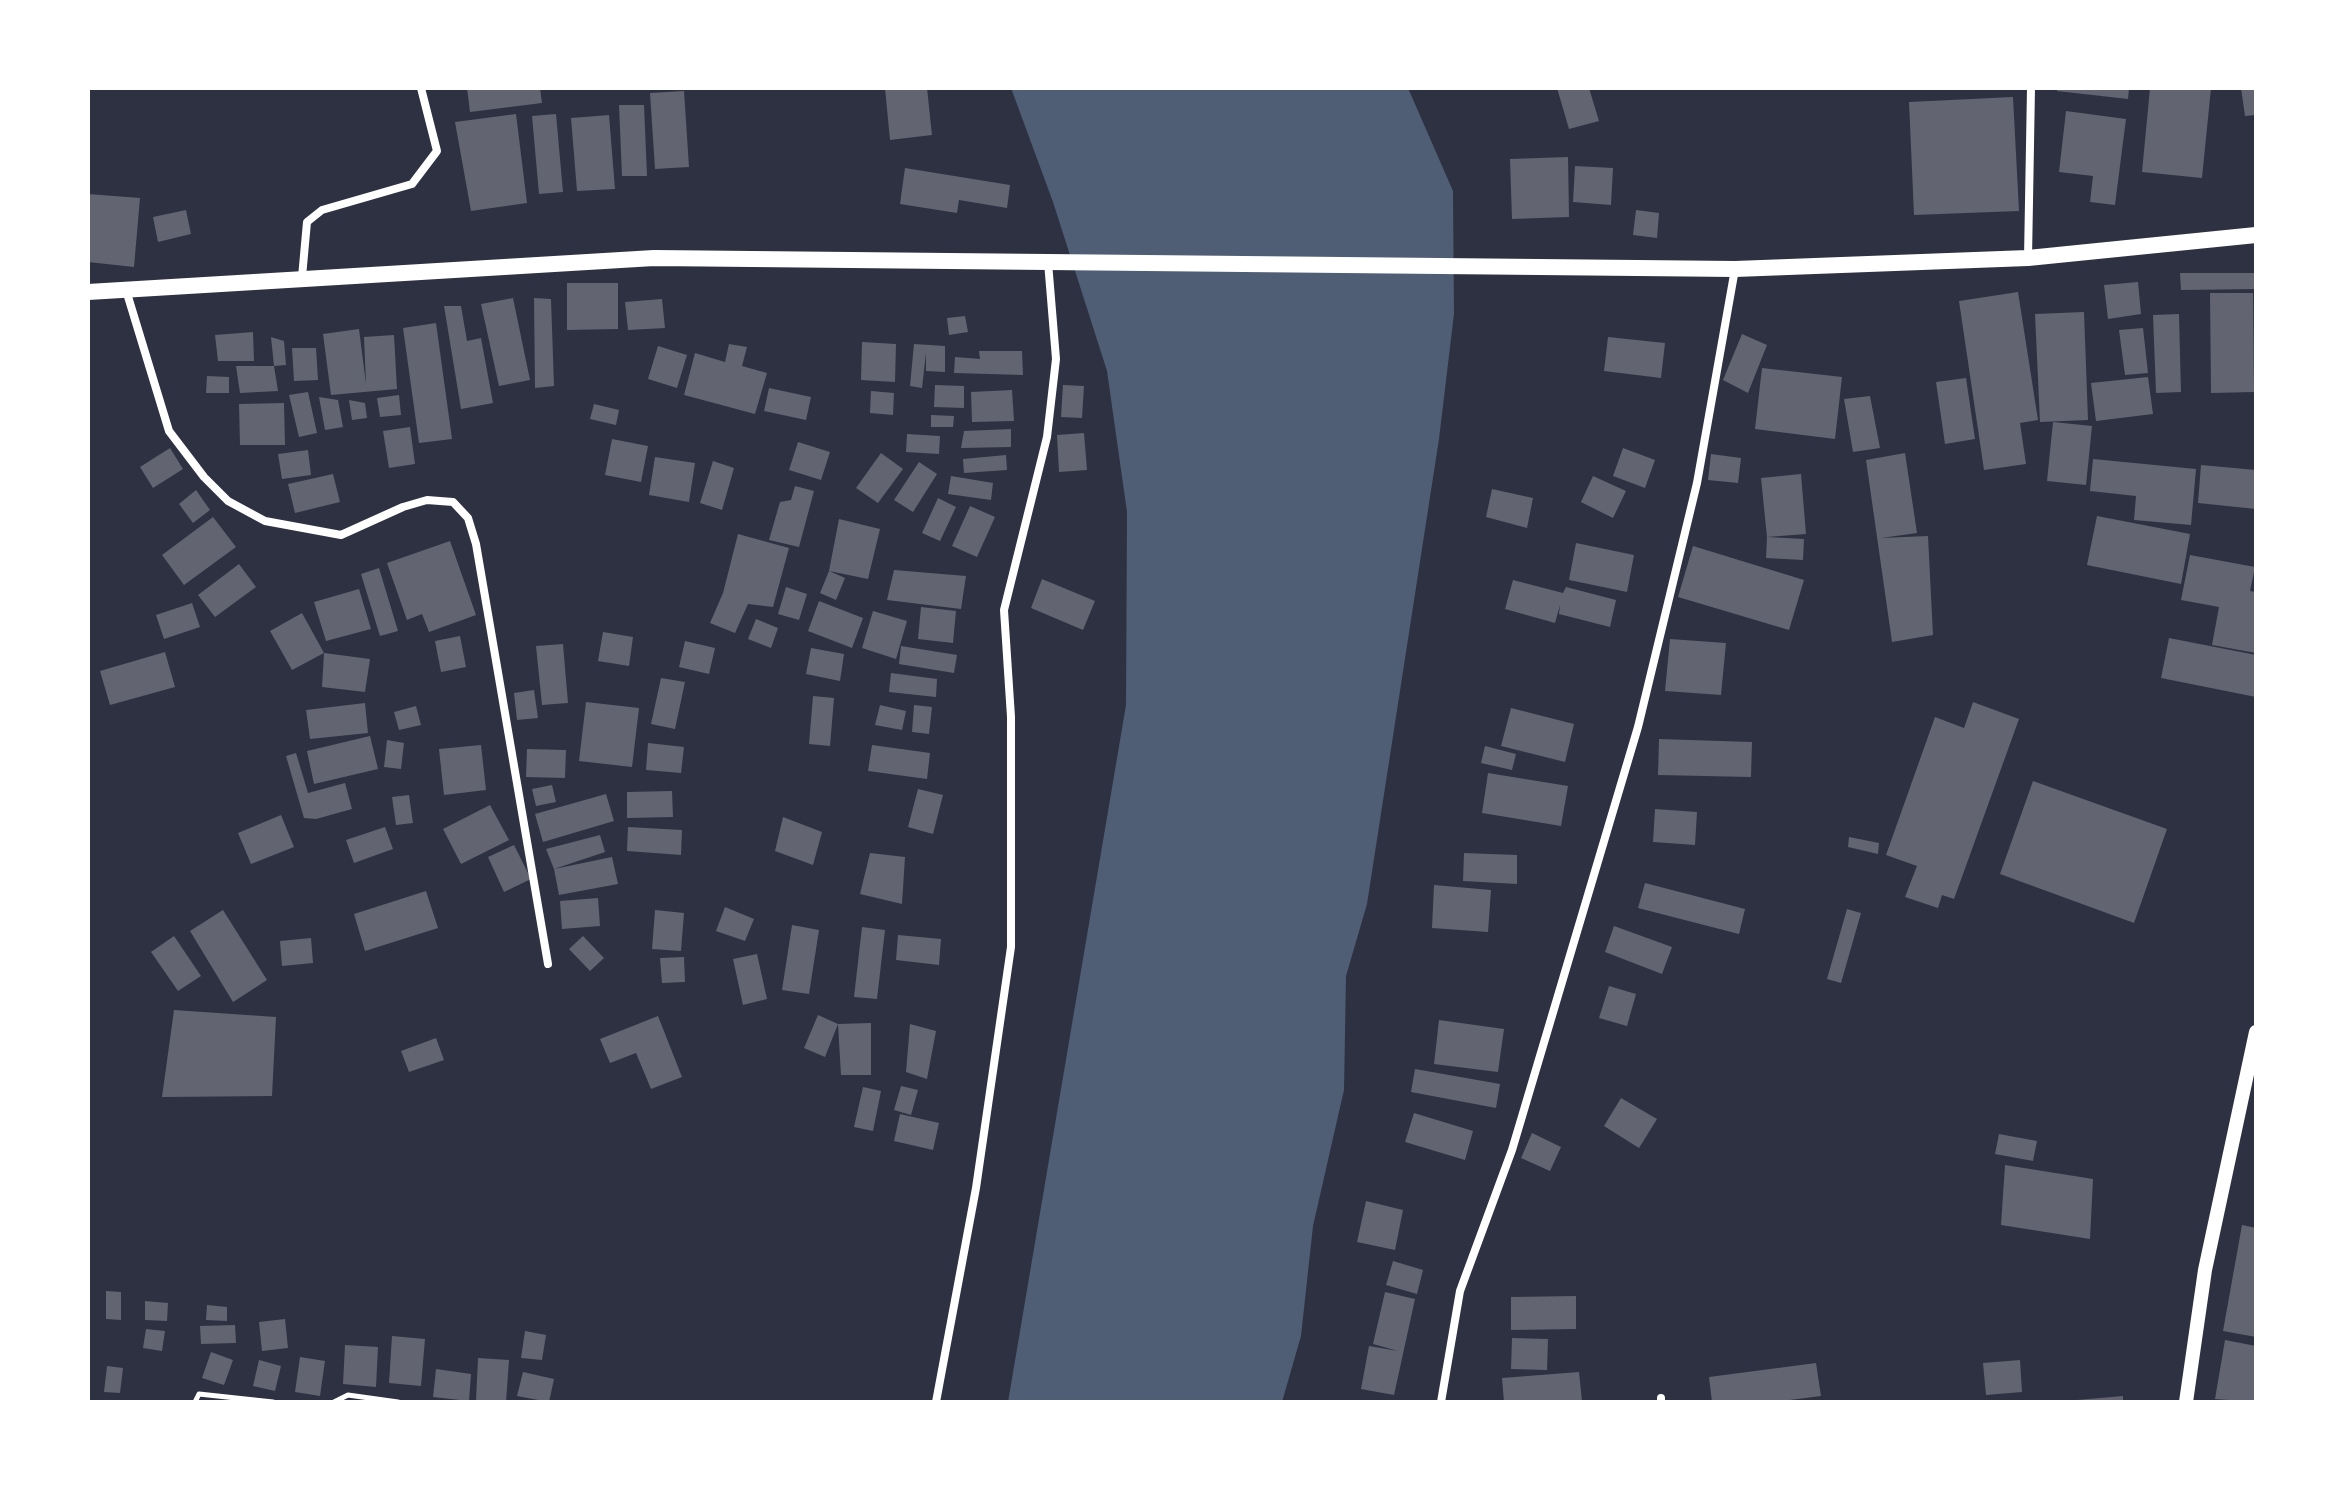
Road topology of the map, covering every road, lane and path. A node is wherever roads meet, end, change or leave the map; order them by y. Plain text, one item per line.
1 (421, 88) edge
2 (2031, 88) edge
3 (2256, 235) edge
4 (2028, 258) junction
5 (1048, 262) junction
6 (1735, 269) junction
7 (302, 277) junction
8 (126, 290) junction
9 (88, 292) edge
10 (548, 964) dead end
11 (2256, 1032) edge
12 (195, 1402) edge
13 (273, 1402) edge
14 (334, 1402) edge
15 (398, 1402) edge
16 (936, 1402) edge
17 (1441, 1402) edge
18 (2186, 1402) edge

1 - 7 street
2 - 4 street
3 - 4 main road
4 - 6 main road
5 - 6 main road
5 - 7 main road
5 - 16 street
6 - 17 street
7 - 8 main road
8 - 9 main road
8 - 10 street
11 - 18 street
12 - 13 path
14 - 15 path

